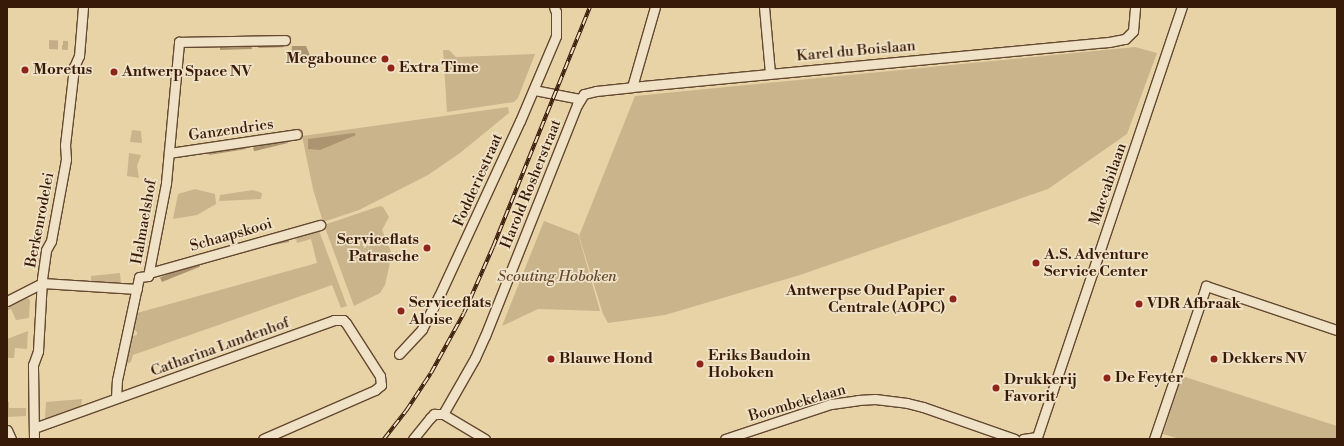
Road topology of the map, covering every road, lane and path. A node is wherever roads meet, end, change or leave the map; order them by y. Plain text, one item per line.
1 (83, 7) edge
2 (554, 7) edge
3 (655, 7) edge
4 (764, 7) edge
5 (1135, 7) edge
6 (1182, 7) edge
7 (285, 40) dead end
8 (770, 73) junction
9 (632, 87) junction
10 (534, 90) junction
11 (580, 99) junction
12 (297, 134) dead end
13 (169, 153) junction
14 (320, 224) dead end
15 (149, 273) junction
16 (42, 283) junction
17 (137, 289) junction
18 (7, 300) edge
19 (1337, 330) edge
20 (398, 354) dead end
21 (116, 398) junction
22 (443, 414) junction
23 (34, 428) junction
24 (7, 430) edge
25 (1038, 438) edge
26 (11, 439) edge
27 (34, 439) edge
28 (263, 439) edge
29 (413, 439) edge
30 (485, 439) edge
31 (725, 439) edge
32 (1015, 439) edge
33 (1023, 439) edge
34 (1154, 439) edge

1 - 16 street, Berkenrodelei
2 - 10 street, Fodderiestraat
3 - 9 street
4 - 8 street
5 - 8 street, Karel du Boislaan
6 - 25 street, Maccabilaan
7 - 13 street, Halmaelshof
8 - 9 street, Karel du Boislaan
9 - 11 street, Karel du Boislaan
10 - 11 street
10 - 20 street, Fodderiestraat
11 - 22 street, Harold Rosherstraat
12 - 13 street, Ganzendries
13 - 15 street, Halmaelshof
14 - 15 street, Schaapskooi
15 - 17 street, Halmaelshof
16 - 17 street
16 - 18 street
16 - 23 street, Berkenrodelei
17 - 21 street, Halmaelshof
19 - 34 street
21 - 23 street, Catharina Lundenhof
21 - 28 street, Catharina Lundenhof
22 - 29 street
22 - 30 street
23 - 27 street, Berkenrodelei
24 - 26 street
25 - 33 street
31 - 32 street, Boombekelaan

